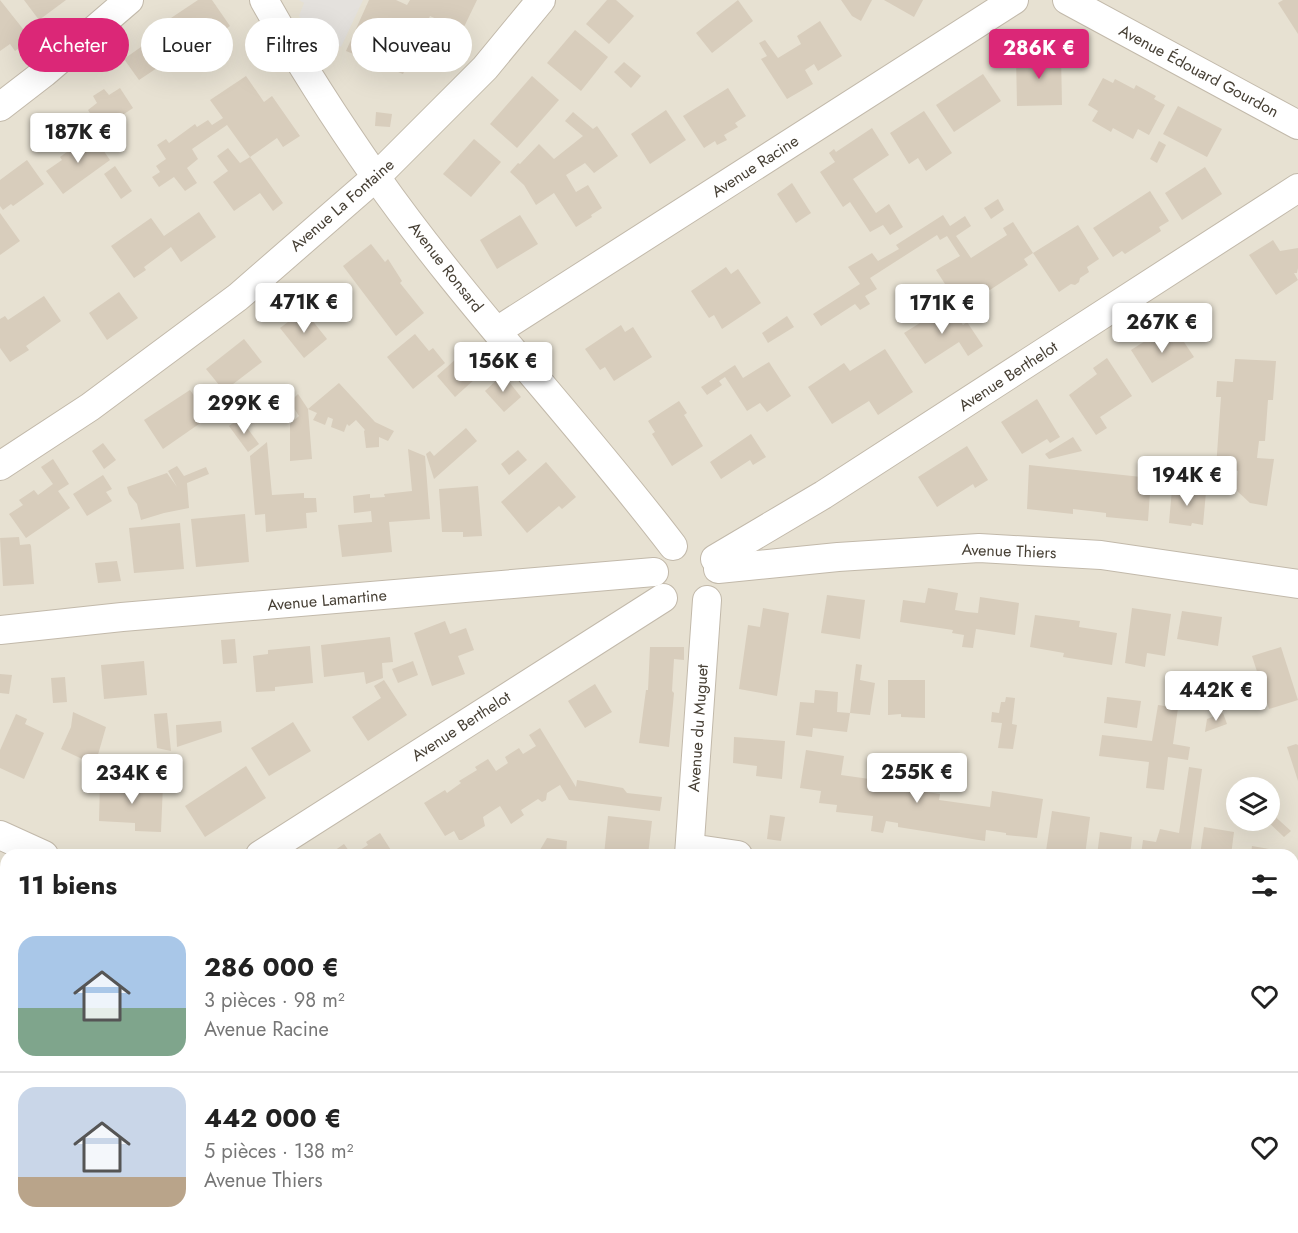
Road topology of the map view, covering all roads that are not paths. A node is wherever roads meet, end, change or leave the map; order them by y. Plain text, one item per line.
1 (129, 0) edge
2 (264, 0) edge
3 (542, 0) edge
4 (1014, 0) edge
5 (1067, 0) edge
6 (0, 107) edge
7 (1298, 125) edge
8 (376, 177) junction
9 (1298, 188) edge
10 (497, 331) junction
11 (0, 466) edge
12 (673, 546) junction
13 (716, 564) junction
14 (1298, 584) edge
15 (658, 585) junction
16 (707, 600) junction
17 (0, 630) edge
18 (0, 835) edge
19 (31, 849) edge
20 (269, 849) edge
21 (689, 849) edge

1 - 6 street
2 - 8 street, Avenue Ronsard
3 - 8 street, Avenue La Fontaine
4 - 10 street, Avenue Racine
5 - 7 street, Avenue Édouard Gourdon
8 - 10 street, Avenue Ronsard
8 - 11 street, Avenue La Fontaine
9 - 13 street, Avenue Berthelot
10 - 12 street, Avenue Ronsard
12 - 13 street
12 - 15 street
13 - 14 street, Avenue Thiers
13 - 16 street
15 - 16 street
15 - 17 street, Avenue Lamartine
15 - 20 street, Avenue Berthelot
16 - 21 street, Avenue du Muguet
18 - 19 street

